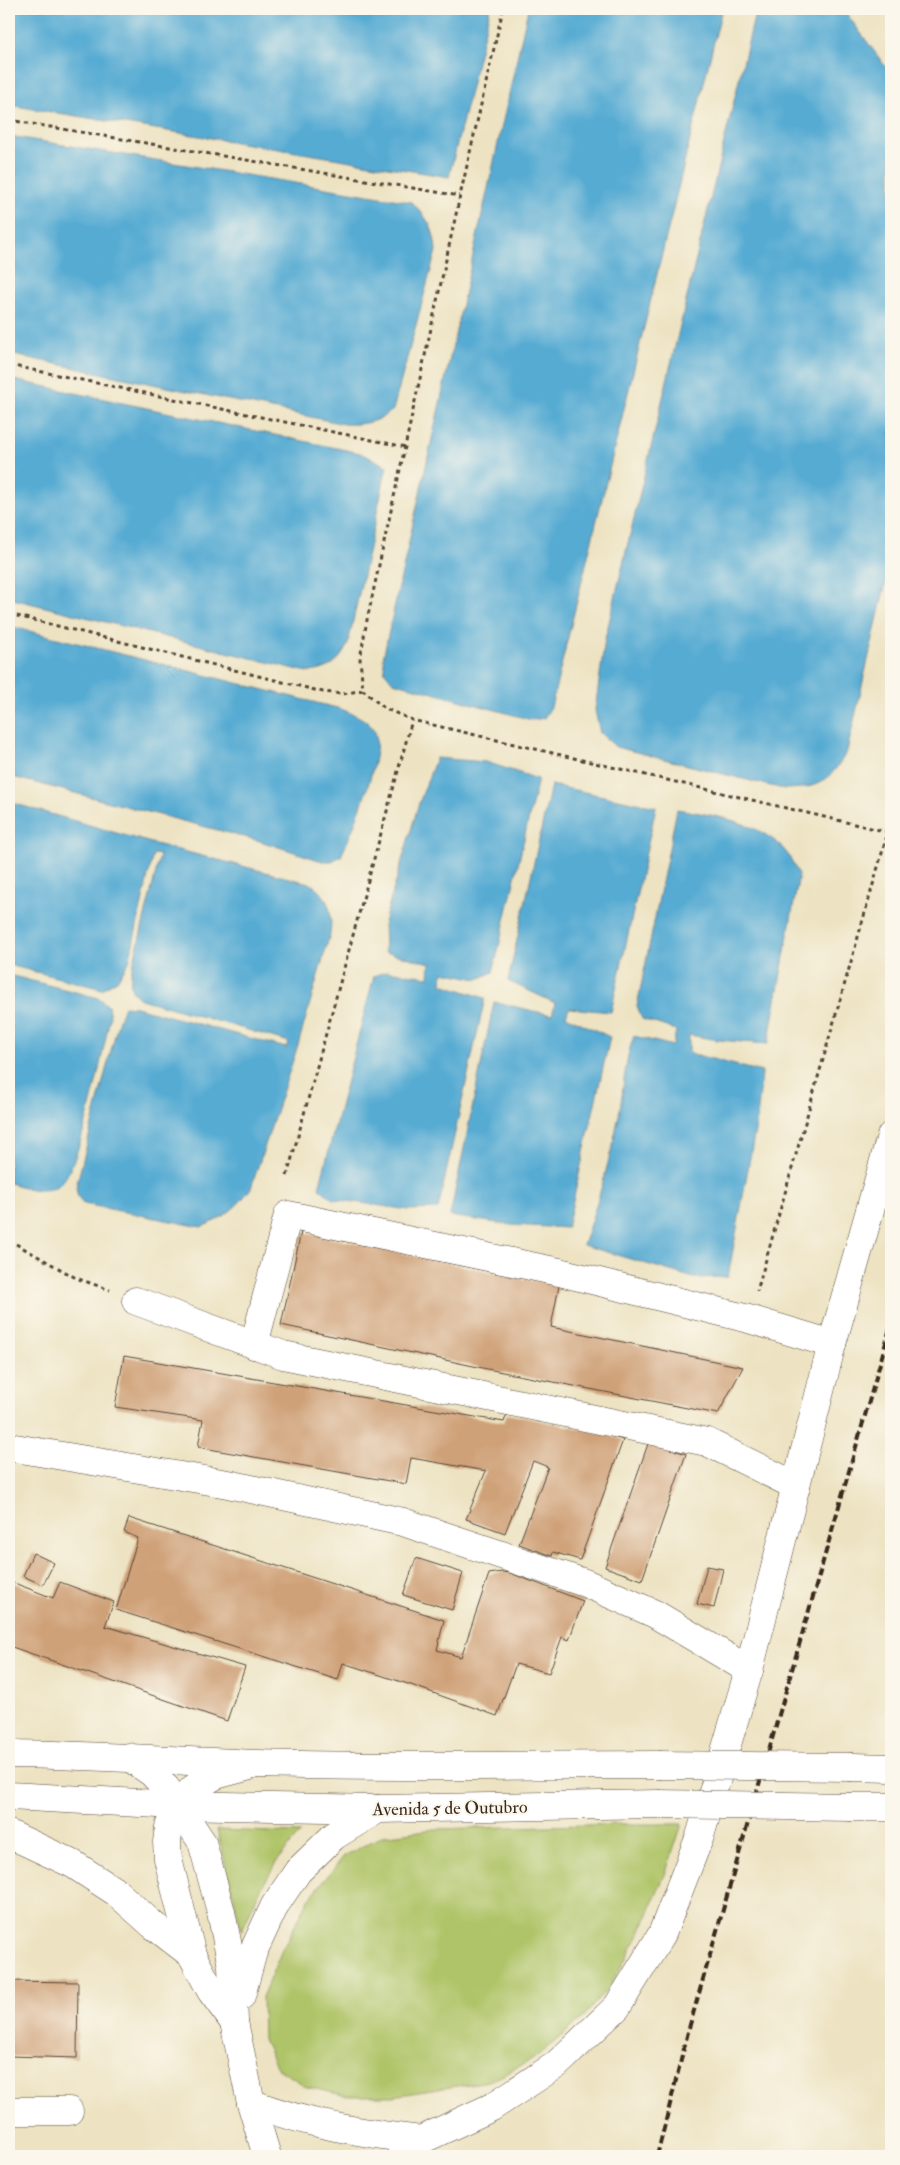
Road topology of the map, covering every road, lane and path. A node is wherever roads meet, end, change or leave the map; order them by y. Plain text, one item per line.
1 (503, 9) edge
2 (9, 120) edge
3 (460, 196) junction
4 (9, 366) edge
5 (406, 447) junction
6 (9, 614) edge
7 (363, 690) junction
8 (412, 720) junction
9 (891, 820) edge
10 (888, 832) junction
11 (891, 1136) edge
12 (288, 1176) dead end
13 (9, 1240) edge
14 (136, 1300) joint
15 (749, 1320) junction
16 (832, 1344) junction
17 (254, 1345) junction
18 (9, 1448) edge
19 (796, 1486) junction
20 (750, 1670) junction
21 (9, 1754) edge
22 (129, 1757) junction
23 (259, 1764) junction
24 (891, 1768) edge
25 (9, 1796) edge
26 (177, 1805) junction
27 (891, 1807) edge
28 (378, 1809) junction
29 (9, 1834) edge
30 (192, 1955) junction
31 (234, 2022) junction
32 (251, 2102) junction
33 (9, 2110) edge
34 (70, 2111) dead end
35 (411, 2148) edge
36 (267, 2156) edge

1 - 3 path
2 - 3 path
3 - 5 path
4 - 5 path
5 - 7 path
6 - 7 path
7 - 8 path
8 - 10 path
8 - 12 path
9 - 10 path
10 - 15 path
11 - 16 street
13 - 14 path
14 - 17 street
15 - 16 street
15 - 17 street
16 - 19 street
17 - 19 street
18 - 20 street
19 - 20 street
20 - 35 street
21 - 22 street
22 - 23 street
22 - 26 street
23 - 24 street, bridge
23 - 26 street
25 - 26 street, Avenida 5 de Outubro
26 - 28 street, Avenida 5 de Outubro
26 - 30 street
26 - 31 street
27 - 28 street, Avenida 5 de Outubro, bridge
28 - 31 street
29 - 30 street
30 - 31 street
31 - 32 street
32 - 35 street
32 - 36 street
33 - 34 street

